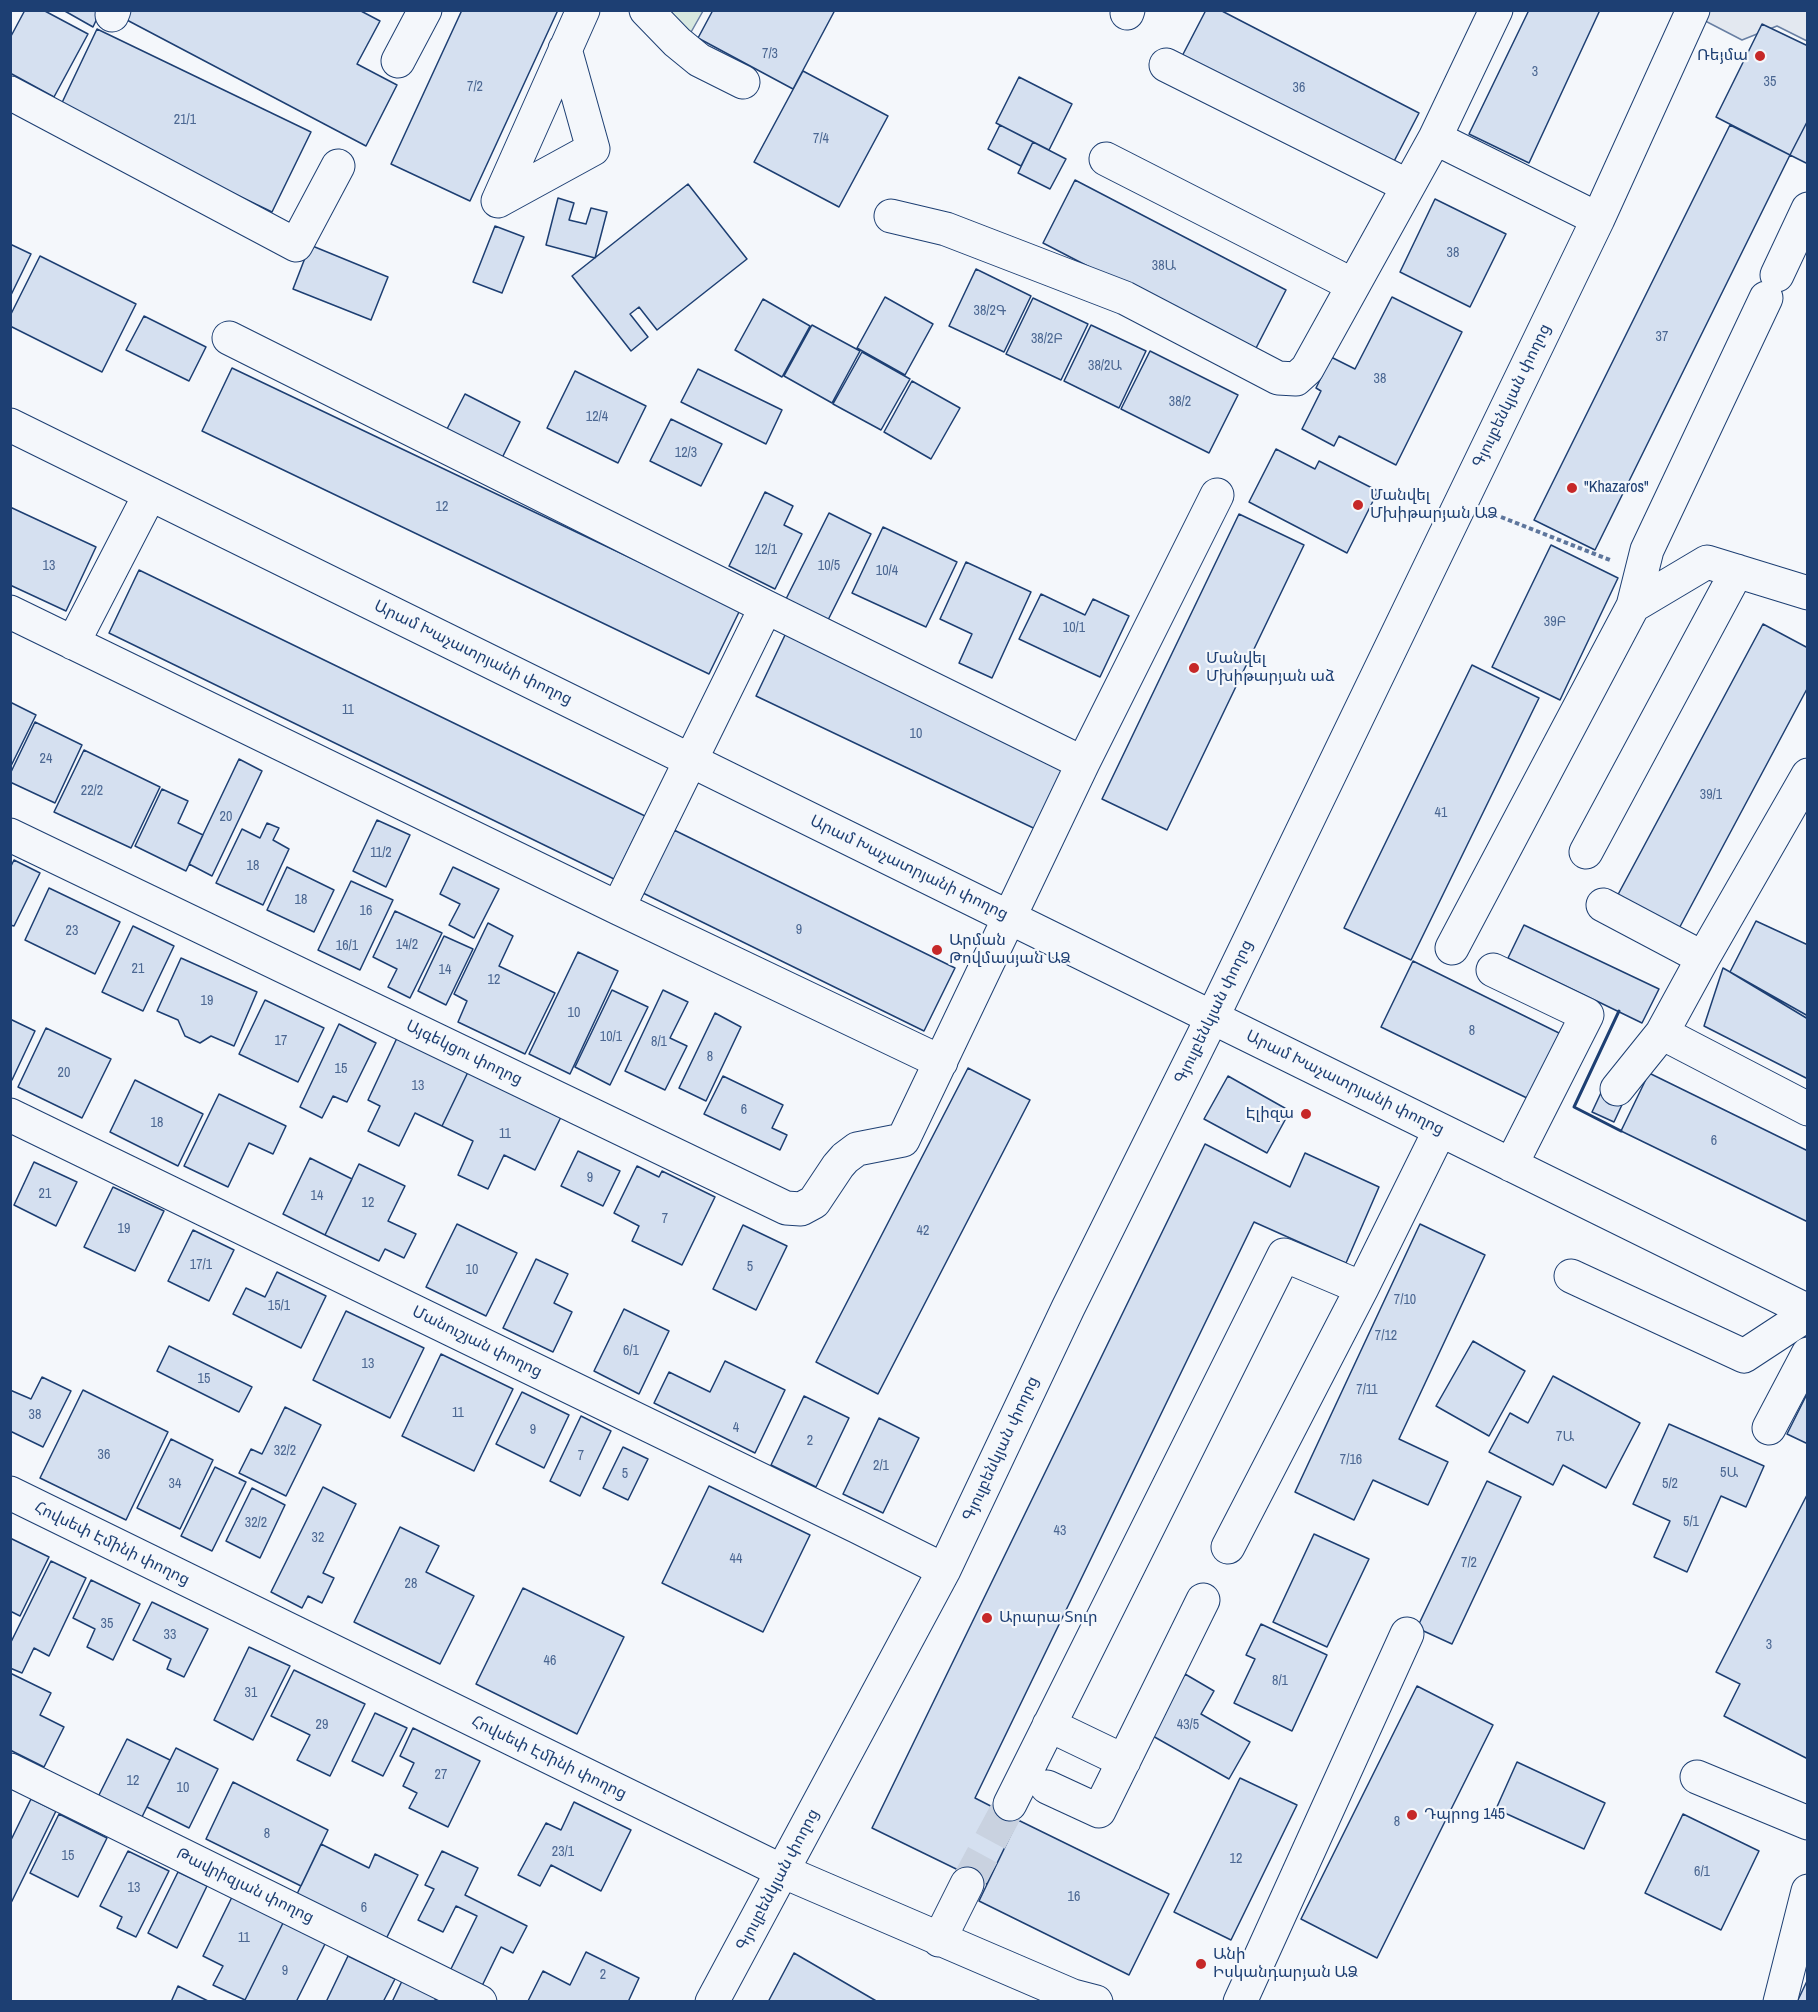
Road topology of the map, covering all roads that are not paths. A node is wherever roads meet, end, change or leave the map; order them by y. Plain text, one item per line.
1 (425, 10) edge
2 (583, 10) edge
3 (646, 10) edge
4 (1496, 10) edge
5 (1694, 10) edge
6 (565, 49) dead end
7 (398, 61) dead end
8 (1166, 65) dead end
9 (743, 82) dead end
10 (10, 93) edge
11 (1435, 138) junction
12 (1106, 159) dead end
13 (338, 166) dead end
14 (1408, 186) junction
15 (1808, 209) edge
16 (891, 216) dead end
17 (1598, 219) junction
18 (1353, 285) junction
19 (229, 338) dead end
20 (10, 426) edge
21 (150, 494) junction
22 (1217, 495) dead end
23 (1722, 567) junction
24 (1808, 593) edge
25 (1633, 606) junction
26 (766, 608) junction
27 (10, 612) edge
28 (73, 643) junction
29 (690, 760) junction
30 (1083, 763) junction
31 (1808, 775) edge
32 (10, 835) edge
33 (1586, 852) dead end
34 (1603, 905) dead end
35 (618, 908) junction
36 (1010, 918) junction
37 (1452, 948) dead end
38 (1703, 958) junction
39 (1493, 970) dead end
40 (1212, 1018) junction
41 (1662, 1033) junction
42 (940, 1062) junction
43 (1617, 1089) dead end
44 (1808, 1109) edge
45 (10, 1115) edge
46 (1440, 1130) junction
47 (1511, 1165) junction
48 (1571, 1276) dead end
49 (1362, 1288) junction
50 (1808, 1312) edge
51 (1808, 1354) edge
52 (1769, 1428) dead end
53 (10, 1493) edge
54 (1228, 1547) dead end
55 (944, 1570) junction
56 (1203, 1600) dead end
57 (1407, 1634) dead end
58 (1049, 1725) junction
59 (1124, 1761) junction
60 (10, 1770) edge
61 (1697, 1777) dead end
62 (1047, 1788) dead end
63 (1010, 1804) tunnel mouth
64 (1808, 1823) edge
65 (782, 1871) junction
66 (967, 1884) tunnel mouth
67 (1808, 1891) edge
68 (939, 1940) junction
69 (480, 2001) edge
70 (712, 2001) edge
71 (1096, 2001) edge
72 (1240, 2001) edge
73 (1780, 2001) edge

1 - 7 street
2 - 6 street
3 - 9 street
4 - 11 street
5 - 17 street, Գյուլբենկյան փողոց
8 - 14 street
10 - 13 street
11 - 14 street
11 - 17 street
12 - 18 street
14 - 18 street
15 - 25 street
16 - 18 street
17 - 40 street, Գյուլբենկյան փողոց
19 - 26 street
20 - 21 street, Արամ Խաչատրյանի փողոց
21 - 28 street
21 - 29 street, Արամ Խաչատրյանի փողոց
22 - 30 street
23 - 24 street
23 - 25 street
23 - 33 street
25 - 37 street
26 - 29 street
26 - 30 street
27 - 28 street
28 - 35 street
29 - 35 street
29 - 36 street, Արամ Խաչատրյանի փողոց
30 - 36 street
31 - 38 street
32 - 42 street, Այգեկցու փողոց
34 - 38 street
35 - 42 street
36 - 40 street, Արամ Խաչատրյանի փողոց
36 - 42 street
38 - 41 street
39 - 47 street
40 - 46 street, Արամ Խաչատրյանի փողոց
40 - 55 street, Գյուլբենկյան փողոց
41 - 43 street
41 - 44 street
45 - 55 street, Մանուշյան փողոց
46 - 47 street, Արամ Խաչատրյանի փողոց
46 - 49 street
47 - 50 street, Արամ Խաչատրյանի փողոց
48 - 50 street
49 - 54 street
49 - 58 street
51 - 52 street
53 - 65 street, Հովսեփ Էմինի փողոց
55 - 65 street, Գյուլբենկյան փողոց
56 - 59 street
57 - 72 street
58 - 59 street
58 - 63 street
59 - 62 street
60 - 69 street, Թավրիզյան փողոց
61 - 64 street
65 - 68 street, Հովսեփ Էմինի փողոց
65 - 70 street, Գյուլբենկյան փողոց
66 - 68 street
67 - 73 street
68 - 71 street, Հովսեփ Էմինի փողոց

